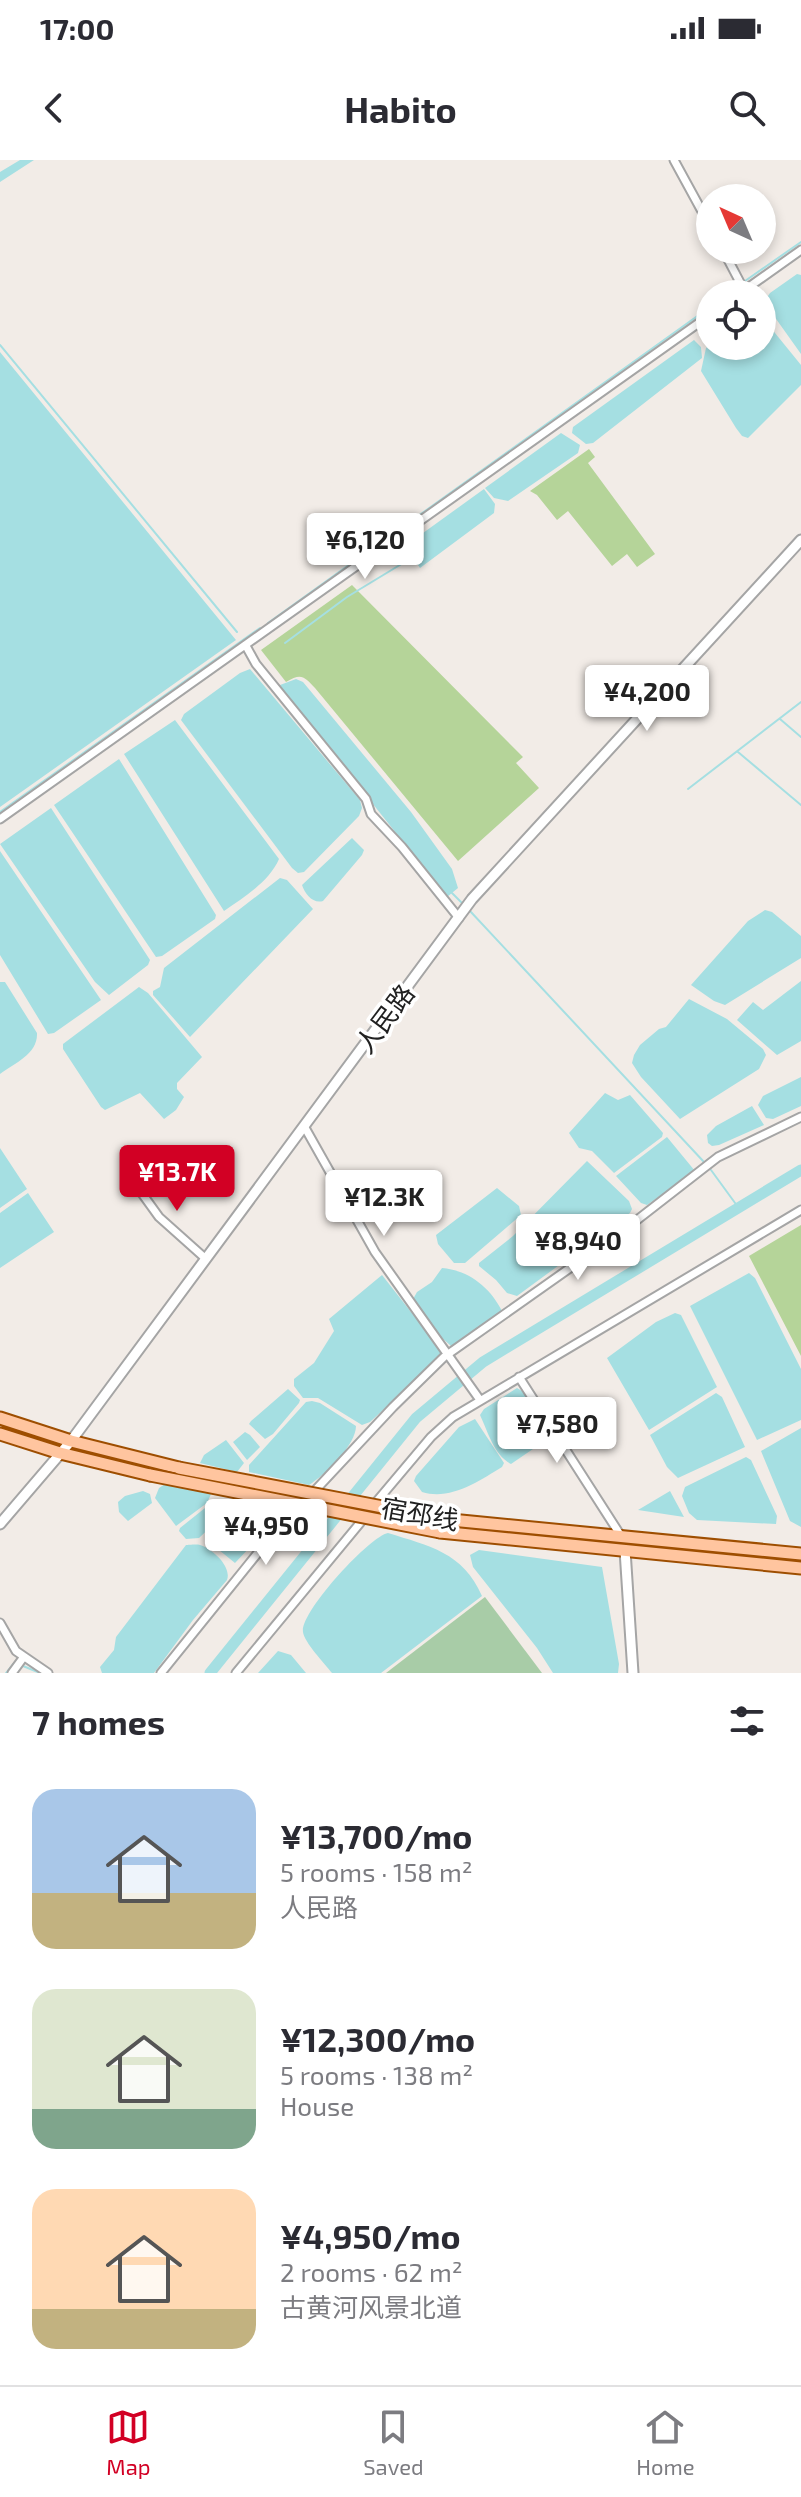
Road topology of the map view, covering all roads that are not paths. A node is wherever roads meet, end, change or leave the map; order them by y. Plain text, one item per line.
1 (674, 160) edge
2 (696, 200) edge
3 (801, 250) edge
4 (759, 280) edge
5 (696, 325) edge
6 (801, 540) edge
7 (246, 646) junction
8 (0, 819) edge
9 (464, 911) junction
10 (801, 1117) edge
11 (304, 1126) junction
12 (133, 1181) dead end
13 (801, 1210) edge
14 (206, 1259) junction
15 (449, 1357) junction
16 (519, 1377) junction
17 (479, 1398) junction
18 (0, 1418) edge
19 (0, 1434) edge
20 (71, 1441) junction
21 (60, 1453) junction
22 (0, 1524) edge
23 (621, 1536) junction
24 (625, 1550) junction
25 (801, 1554) edge
26 (801, 1568) edge
27 (0, 1623) edge
28 (23, 1658) junction
29 (12, 1673) edge
30 (48, 1673) edge
31 (161, 1673) edge
32 (236, 1673) edge
33 (633, 1673) edge

1 - 2 street
3 - 4 street
5 - 7 street
6 - 9 street, 人民路
7 - 8 street
7 - 9 street
9 - 11 street, 人民路
10 - 15 street
11 - 14 street, 人民路
11 - 15 street
12 - 14 street
13 - 16 street
14 - 20 street, 人民路
15 - 17 street
15 - 31 street
16 - 17 street
16 - 23 street
17 - 32 street
18 - 20 main road, 宿邳线
19 - 21 main road, 宿邳线
20 - 21 street, 人民路
20 - 23 main road, 宿邳线, bridge
21 - 22 street, 人民路
21 - 24 main road, 宿邳线, bridge
23 - 25 main road, 宿邳线
24 - 26 main road, 宿邳线
24 - 33 street
27 - 28 street
28 - 29 street
28 - 30 street

